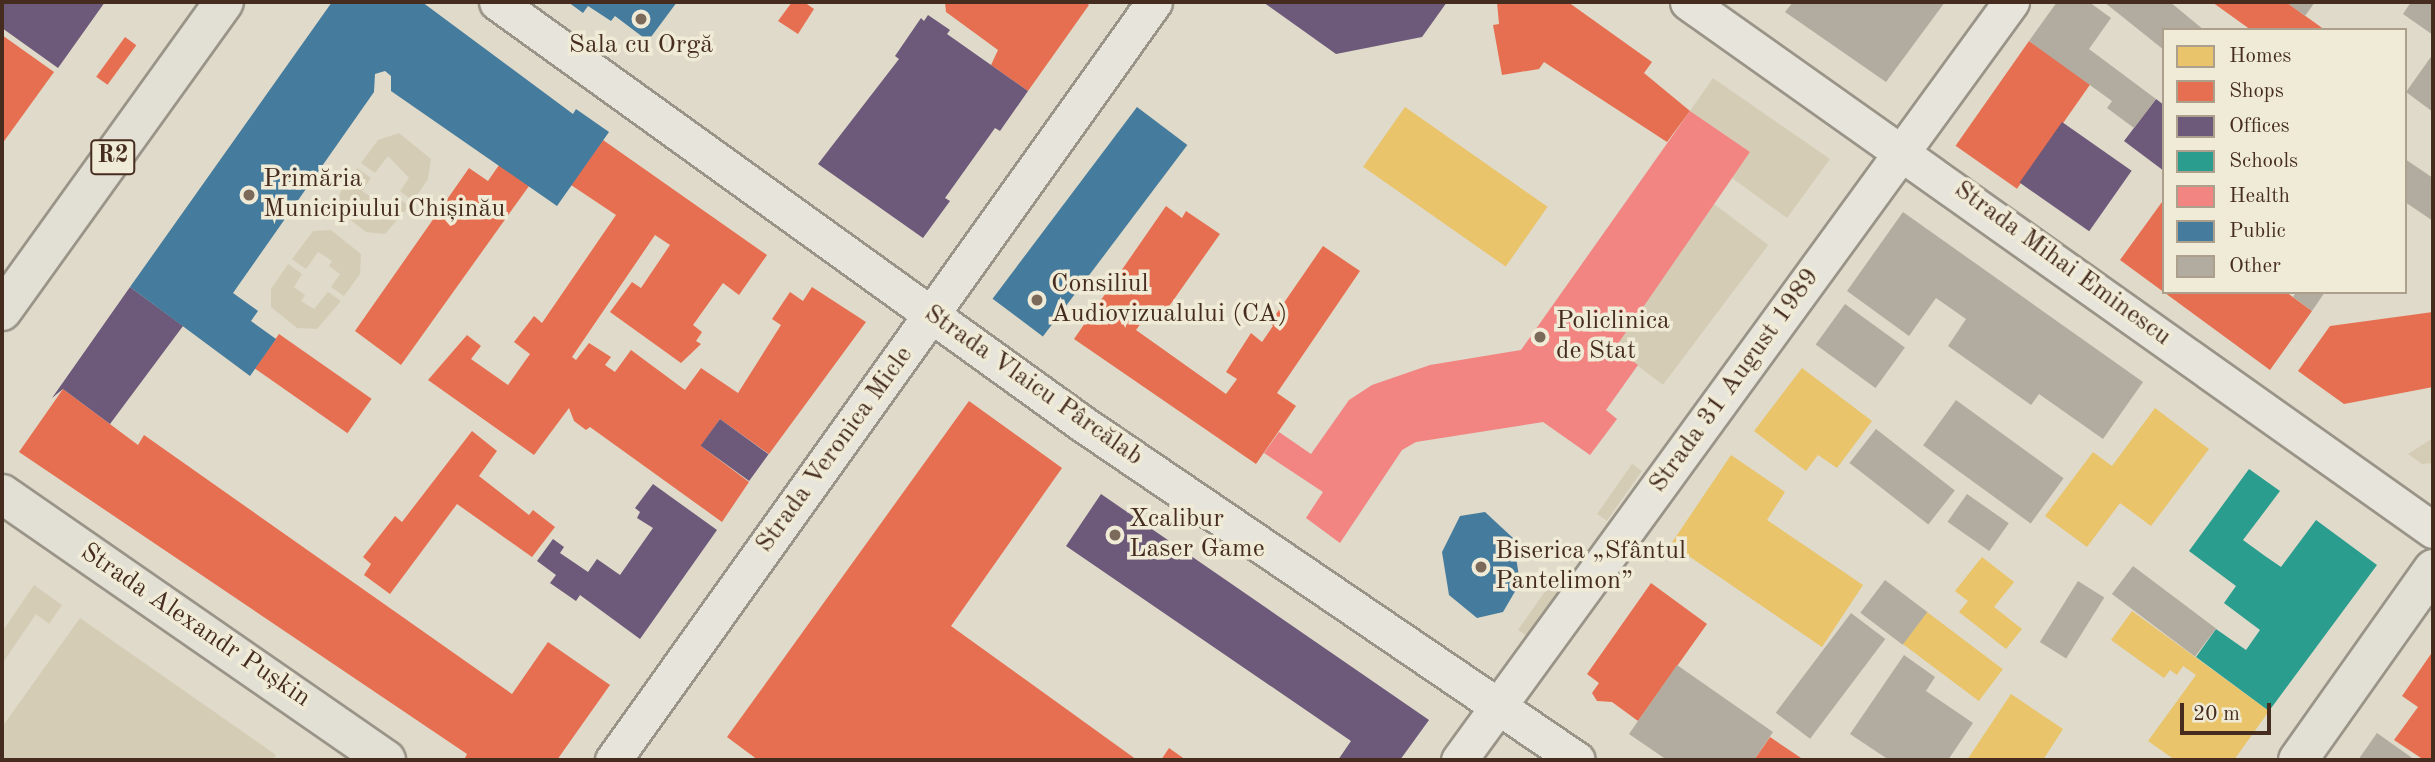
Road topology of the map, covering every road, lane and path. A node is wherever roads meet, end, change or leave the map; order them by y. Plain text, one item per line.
1 (224, 2) edge
2 (497, 2) edge
3 (1154, 2) edge
4 (1688, 2) edge
5 (2011, 2) edge
6 (1903, 151) junction
7 (2, 311) edge
8 (932, 314) junction
9 (2, 494) edge
10 (2433, 530) edge
11 (2433, 569) edge
12 (1496, 708) junction
13 (386, 760) edge
14 (613, 760) edge
15 (1459, 760) edge
16 (1577, 760) edge
17 (2298, 760) edge

1 - 7 main road, R2
2 - 8 street, Strada Vlaicu Pârcălab
3 - 8 street, Strada Veronica Micle
4 - 6 street, Strada Mihai Eminescu
5 - 6 street, Strada 31 August 1989
6 - 10 street, Strada Mihai Eminescu
6 - 12 street, Strada 31 August 1989
8 - 12 street, Strada Vlaicu Pârcălab
8 - 14 street, Strada Veronica Micle
9 - 13 main road, Strada Alexandr Pușkin
11 - 17 main road
12 - 15 street, Strada 31 August 1989
12 - 16 street, Strada Vlaicu Pârcălab

